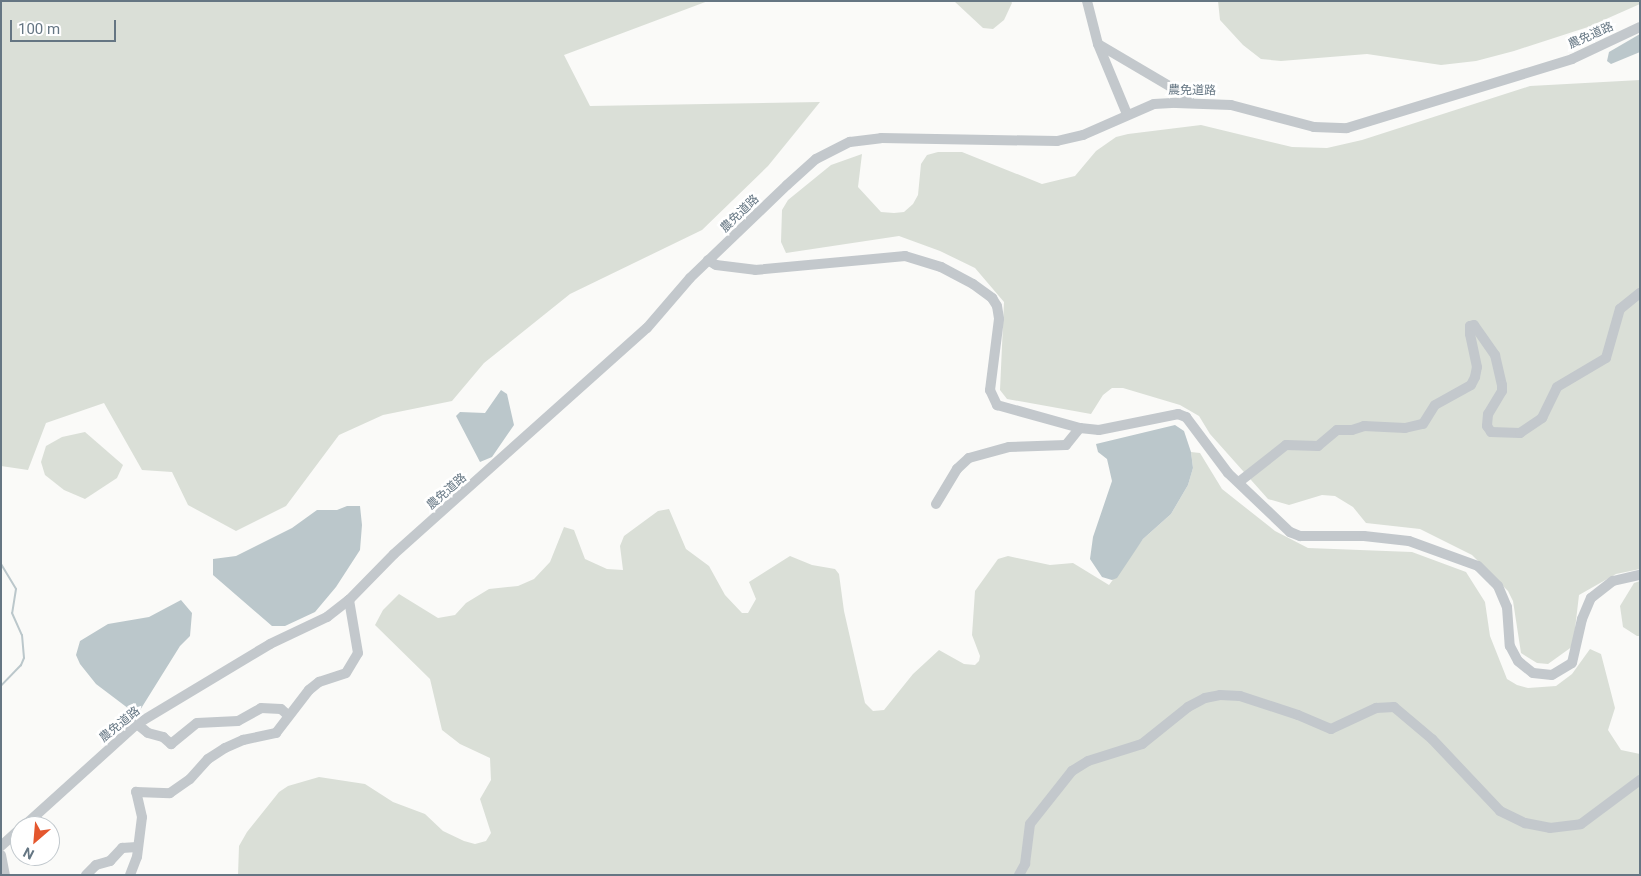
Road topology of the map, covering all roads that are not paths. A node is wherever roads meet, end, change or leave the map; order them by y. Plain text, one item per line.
1 (1087, 1) edge
2 (1640, 27) edge
3 (1098, 44) junction
4 (1191, 103) junction
5 (1127, 114) junction
6 (708, 260) junction
7 (1640, 293) edge
8 (1080, 428) junction
9 (1239, 482) junction
10 (936, 504) dead end
11 (1640, 575) edge
12 (350, 600) junction
13 (288, 715) junction
14 (137, 724) junction
15 (1640, 780) edge
16 (35, 816) edge
17 (137, 847) junction
18 (1, 855) edge
19 (5, 875) edge
20 (86, 875) edge
21 (130, 875) edge
22 (1018, 875) edge

1 - 3 street
2 - 4 street, 農免道路
3 - 4 street
3 - 5 street
4 - 5 street, 農免道路
5 - 6 street, 農免道路
6 - 8 street
6 - 12 street, 農免道路
7 - 9 street
8 - 9 street
8 - 10 street
9 - 11 street
12 - 13 street
12 - 14 street, 農免道路
13 - 14 street
13 - 17 street
14 - 16 street, 農免道路
15 - 22 street
17 - 20 street
17 - 21 street
18 - 19 street

